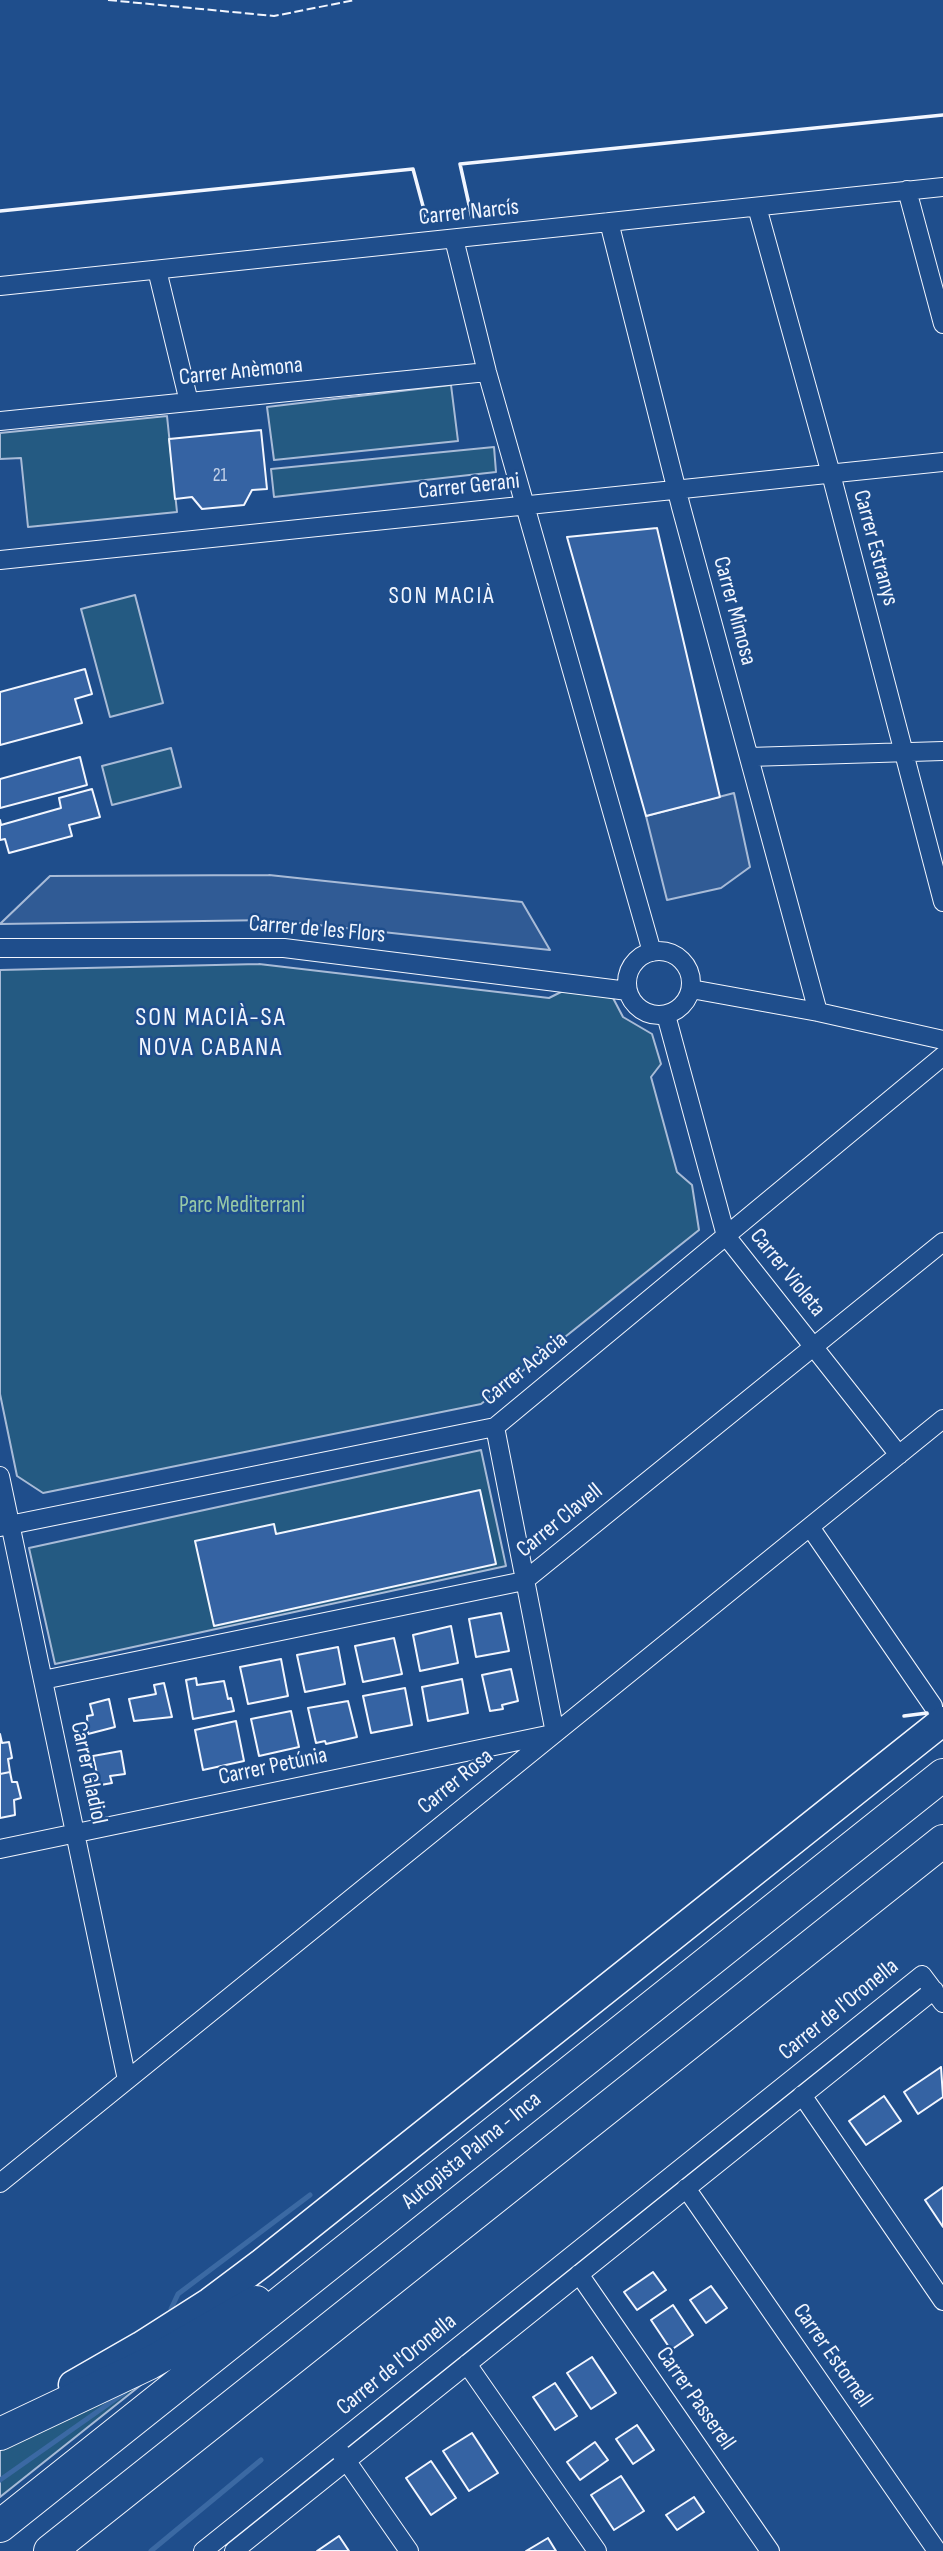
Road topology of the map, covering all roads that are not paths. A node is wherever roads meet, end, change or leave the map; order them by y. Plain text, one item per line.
1 (943, 187) edge
2 (907, 190) junction
3 (757, 207) junction
4 (609, 222) junction
5 (454, 239) junction
6 (157, 270) junction
7 (0, 286) edge
8 (943, 324) edge
9 (487, 372) junction
10 (189, 402) junction
11 (0, 421) edge
12 (943, 462) edge
13 (831, 474) junction
14 (677, 490) junction
15 (524, 506) junction
16 (0, 561) edge
17 (943, 751) edge
18 (903, 753) junction
19 (749, 757) junction
20 (943, 902) edge
21 (0, 948) edge
22 (652, 952) junction
23 (691, 989) junction
24 (628, 991) junction
25 (818, 1012) junction
26 (666, 1015) junction
27 (943, 1040) edge
28 (943, 1056) edge
29 (726, 1236) junction
30 (943, 1242) edge
31 (815, 1345) junction
32 (943, 1419) edge
33 (495, 1427) junction
34 (899, 1455) junction
35 (0, 1476) edge
36 (5, 1526) edge
37 (810, 1527) junction
38 (524, 1581) junction
39 (43, 1680) junction
40 (938, 1714) edge
41 (555, 1733) junction
42 (943, 1775) edge
43 (75, 1833) junction
44 (943, 1841) edge
45 (0, 1849) edge
46 (938, 1996) edge
47 (127, 2080) junction
48 (802, 2095) junction
49 (1, 2176) edge
50 (686, 2188) junction
51 (354, 2245) junction
52 (579, 2274) junction
53 (943, 2301) edge
54 (467, 2364) junction
55 (0, 2420) edge
56 (0, 2434) edge
57 (336, 2445) junction
58 (346, 2460) junction
59 (0, 2526) edge
60 (50, 2551) edge
61 (203, 2551) edge
62 (233, 2551) edge
63 (409, 2551) edge
64 (597, 2551) edge
65 (770, 2551) edge
66 (937, 2551) edge

1 - 2 street, Carrer Narcís
2 - 3 street, Carrer Narcís
2 - 8 street
3 - 4 street, Carrer Narcís
3 - 13 street, Carrer Estranys
4 - 5 street, Carrer Narcís
4 - 14 street, Carrer Mimosa
5 - 6 street, Carrer Narcís
5 - 9 street
6 - 7 street, Carrer Narcís
6 - 10 street
9 - 10 street, Carrer Anèmona
9 - 15 street
10 - 11 street, Carrer Anèmona
12 - 13 street, Carrer Gerani
13 - 14 street, Carrer Gerani
13 - 18 street, Carrer Estranys
14 - 15 street, Carrer Gerani
14 - 19 street, Carrer Mimosa
15 - 16 street, Carrer Gerani
15 - 22 street
17 - 18 street
18 - 19 street
18 - 20 street, Carrer Estranys
19 - 25 street, Carrer Mimosa
21 - 24 street, Carrer de les Flors
22 - 23 street
22 - 24 street
23 - 25 street
23 - 26 street
24 - 26 street
25 - 27 street
26 - 29 street, Carrer Violeta
28 - 29 street, Carrer Acàcia
29 - 31 street, Carrer Violeta
29 - 33 street, Carrer Acàcia
30 - 31 street, Carrer Clavell
31 - 34 street, Carrer Violeta
31 - 38 street, Carrer Clavell
32 - 34 street, Carrer Rosa
33 - 36 street, Carrer Acàcia
33 - 38 street
34 - 37 street, Carrer Rosa
35 - 36 street, Carrer Gladiol
36 - 39 street, Carrer Gladiol
37 - 40 street
37 - 41 street, Carrer Rosa
38 - 39 street, Carrer Clavell
38 - 41 street
39 - 43 street, Carrer Gladiol
40 - 55 highway
41 - 43 street, Carrer Petúnia
41 - 47 street, Carrer Rosa
42 - 51 highway, Autopista Palma - Inca
43 - 45 street, Carrer Petúnia
43 - 47 street, Carrer Gladiol
44 - 60 highway
46 - 48 street, Carrer de l'Oronella
46 - 57 street, Carrer de l'Oronella
47 - 49 street, Carrer Rosa
48 - 50 street, Carrer de l'Oronella
48 - 53 street
50 - 52 street, Carrer de l'Oronella
50 - 66 street, Carrer Estornell
51 - 56 highway
51 - 59 highway, Autopista Palma - Inca
52 - 54 street, Carrer de l'Oronella
52 - 65 street, Carrer Passerell
54 - 58 street, Carrer de l'Oronella
54 - 64 street
57 - 58 street
57 - 61 street, Carrer de l'Oronella
58 - 62 street, Carrer de l'Oronella
58 - 63 street

